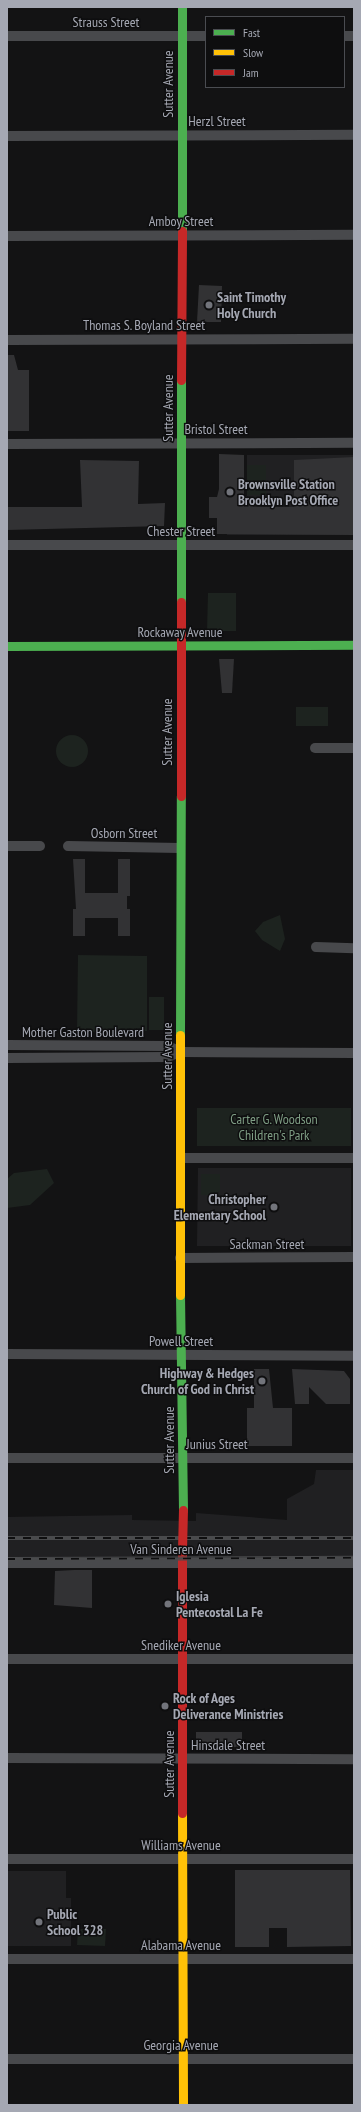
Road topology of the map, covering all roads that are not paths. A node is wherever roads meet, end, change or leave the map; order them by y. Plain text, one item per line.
1 (182, 7) edge
2 (7, 36) edge
3 (182, 36) junction
4 (205, 36) edge
5 (182, 135) junction
6 (354, 135) edge
7 (7, 136) edge
8 (7, 236) edge
9 (182, 236) junction
10 (354, 236) edge
11 (354, 339) edge
12 (7, 340) edge
13 (182, 340) junction
14 (182, 443) junction
15 (354, 443) edge
16 (7, 444) edge
17 (7, 545) edge
18 (182, 545) junction
19 (354, 545) edge
20 (7, 646) edge
21 (182, 646) junction
22 (354, 646) edge
23 (315, 748) dead end
24 (354, 748) edge
25 (7, 846) edge
26 (40, 846) dead end
27 (68, 846) dead end
28 (180, 848) junction
29 (316, 947) dead end
30 (354, 948) edge
31 (7, 1045) edge
32 (181, 1052) junction
33 (354, 1053) edge
34 (7, 1058) edge
35 (180, 1158) junction
36 (354, 1158) edge
37 (354, 1257) edge
38 (180, 1258) junction
39 (7, 1354) edge
40 (182, 1355) junction
41 (354, 1356) edge
42 (7, 1458) edge
43 (183, 1458) junction
44 (354, 1458) edge
45 (7, 1563) edge
46 (182, 1563) junction
47 (354, 1563) edge
48 (7, 1658) edge
49 (183, 1658) junction
50 (354, 1659) edge
51 (7, 1758) edge
52 (183, 1759) junction
53 (354, 1759) edge
54 (7, 1859) edge
55 (183, 1859) junction
56 (354, 1859) edge
57 (7, 1958) edge
58 (183, 1959) junction
59 (354, 1959) edge
60 (7, 2059) edge
61 (183, 2059) junction
62 (354, 2059) edge
63 (183, 2105) edge

1 - 3 street, Sutter Avenue
2 - 3 street, Strauss Street
3 - 4 street, Strauss Street
3 - 5 street, Sutter Avenue
5 - 6 street, Herzl Street
5 - 7 street, Herzl Street
5 - 9 street, Sutter Avenue
8 - 9 street, Amboy Street
9 - 10 street, Amboy Street
9 - 13 street, Sutter Avenue
11 - 13 street, Thomas S. Boyland Street
12 - 13 street, Thomas S. Boyland Street
13 - 14 street, Sutter Avenue
14 - 15 street, Bristol Street
14 - 16 street, Bristol Street
14 - 18 street, Sutter Avenue
17 - 18 street, Chester Street
18 - 19 street, Chester Street
18 - 21 street, Sutter Avenue
20 - 21 street, Rockaway Avenue
21 - 22 street, Rockaway Avenue
21 - 28 street, Sutter Avenue
23 - 24 street
25 - 26 street
27 - 28 street, Osborn Street
28 - 32 street, Sutter Avenue
29 - 30 street
31 - 32 street, Mother Gaston Boulevard
32 - 33 street, Mother Gaston Boulevard
32 - 34 street, Mother Gaston Boulevard
32 - 35 street, Sutter Avenue
35 - 36 street
35 - 38 street, Sutter Avenue
37 - 38 street, Sackman Street
38 - 40 street, Sutter Avenue
39 - 40 street, Powell Street
40 - 41 street, Powell Street
40 - 43 street, Sutter Avenue
42 - 43 street, Junius Street
43 - 44 street, Junius Street
43 - 46 street, Sutter Avenue, bridge
45 - 46 street, Van Sinderen Avenue
46 - 47 street, Van Sinderen Avenue
46 - 49 street, Sutter Avenue
48 - 49 street, Snediker Avenue
49 - 50 street, Snediker Avenue
49 - 52 street, Sutter Avenue
51 - 52 street, Hinsdale Street
52 - 53 street, Hinsdale Street
52 - 55 street, Sutter Avenue
54 - 55 street, Williams Avenue
55 - 56 street, Williams Avenue
55 - 58 street, Sutter Avenue
57 - 58 street, Alabama Avenue
58 - 59 street, Alabama Avenue
58 - 61 street, Sutter Avenue
60 - 61 street, Georgia Avenue
61 - 62 street, Georgia Avenue
61 - 63 street, Sutter Avenue

